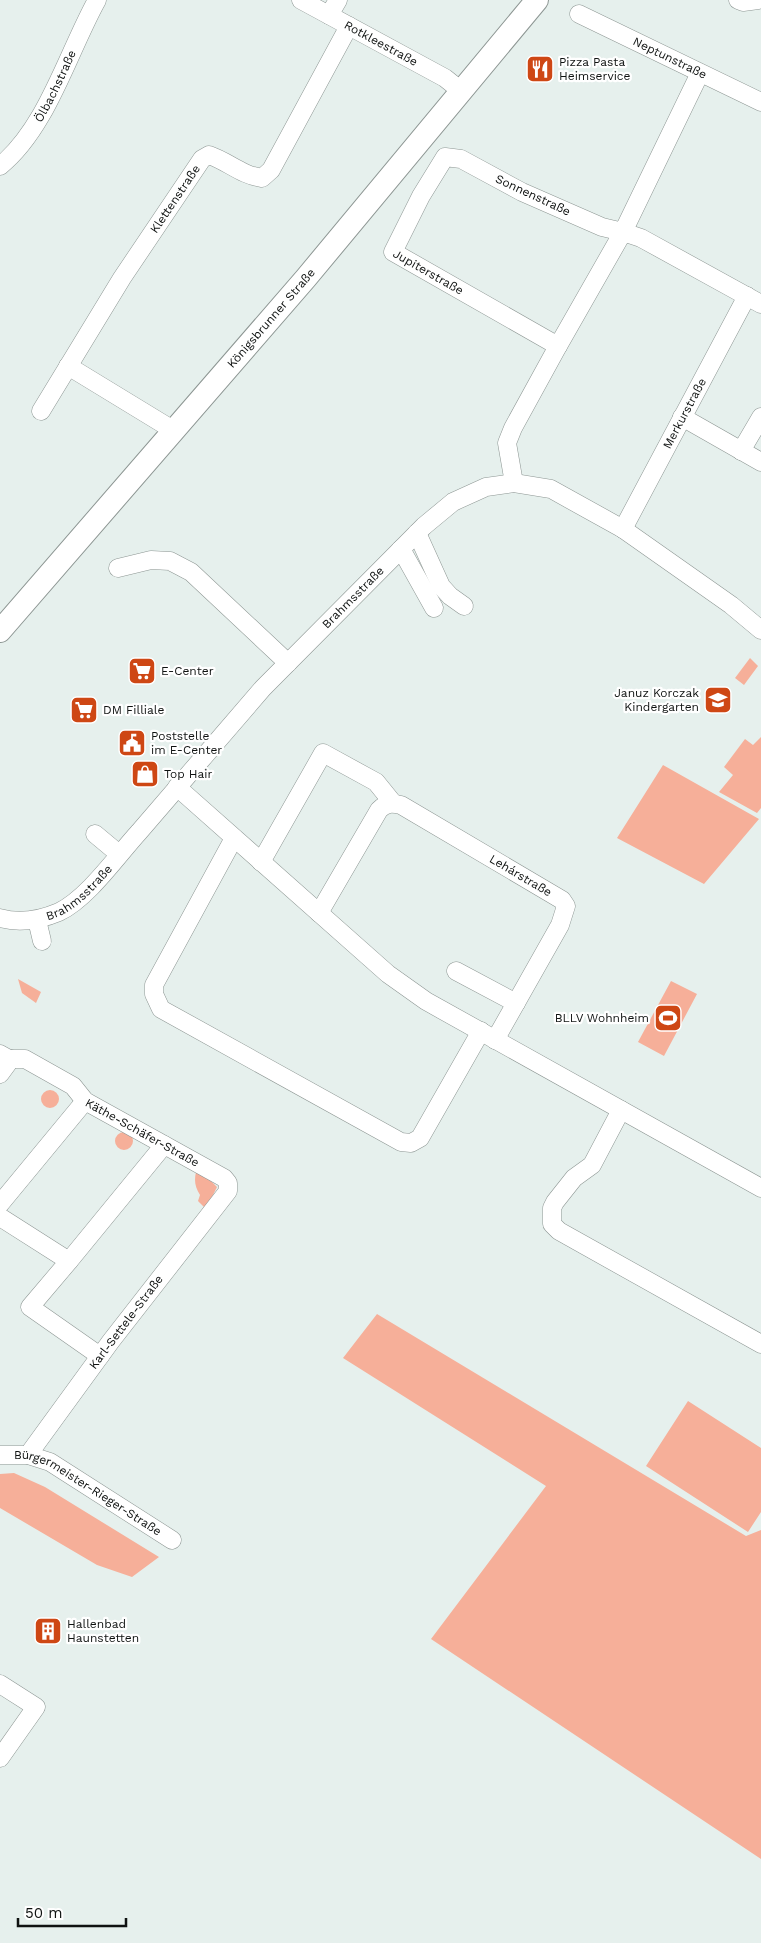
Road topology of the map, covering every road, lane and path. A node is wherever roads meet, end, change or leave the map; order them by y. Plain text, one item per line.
1 (97, 0) edge
2 (302, 0) edge
3 (537, 0) edge
4 (738, 0) edge
5 (758, 0) edge
6 (334, 7) edge
7 (579, 14) dead end
8 (349, 26) junction
9 (700, 74) junction
10 (460, 90) junction
11 (761, 102) edge
12 (445, 157) joint
13 (0, 166) edge
14 (623, 232) junction
15 (754, 300) edge
16 (558, 346) junction
17 (68, 366) junction
18 (41, 411) dead end
19 (682, 417) junction
20 (761, 417) edge
21 (174, 430) junction
22 (741, 451) junction
23 (761, 462) edge
24 (514, 483) junction
25 (623, 530) junction
26 (417, 533) junction
27 (401, 549) junction
28 (118, 568) dead end
29 (464, 606) dead end
30 (434, 608) dead end
31 (761, 630) edge
32 (0, 631) edge
33 (288, 663) junction
34 (177, 787) junction
35 (393, 803) junction
36 (95, 834) dead end
37 (234, 838) junction
38 (119, 854) junction
39 (261, 862) junction
40 (319, 913) junction
41 (0, 918) edge
42 (37, 920) junction
43 (42, 941) dead end
44 (456, 971) dead end
45 (516, 1003) junction
46 (488, 1036) junction
47 (6, 1057) edge
48 (0, 1074) edge
49 (85, 1101) junction
50 (621, 1110) junction
51 (164, 1145) junction
52 (761, 1188) edge
53 (228, 1191) joint
54 (0, 1204) edge
55 (0, 1217) edge
56 (69, 1261) junction
57 (761, 1344) edge
58 (100, 1356) junction
59 (0, 1455) edge
60 (28, 1455) junction
61 (172, 1540) dead end
62 (0, 1684) edge
63 (0, 1758) edge

1 - 13 street, Ölbachstraße
2 - 6 street, Rotkleestraße
3 - 10 main road, Königsbrunner Straße
4 - 5 street
6 - 8 street, Rotkleestraße
7 - 9 street, Neptunstraße
8 - 10 street, Rotkleestraße
8 - 17 street, Klettenstraße
9 - 11 street, Neptunstraße
9 - 14 street
10 - 21 main road, Königsbrunner Straße
12 - 14 street, Sonnenstraße
12 - 16 street, Jupiterstraße
14 - 15 street, Sonnenstraße
14 - 16 street
15 - 19 street, Merkurstraße
16 - 24 street
17 - 18 street, Klettenstraße
17 - 21 street
19 - 22 street
19 - 25 street, Merkurstraße
20 - 22 street
21 - 32 main road, Königsbrunner Straße
22 - 23 street
24 - 25 street, Brahmsstraße
24 - 26 street, Brahmsstraße
25 - 31 street, Brahmsstraße
26 - 27 street, Brahmsstraße
26 - 29 street
27 - 30 street
27 - 33 street, Brahmsstraße
28 - 33 street
33 - 34 street, Brahmsstraße
34 - 37 street
34 - 38 street, Brahmsstraße
35 - 39 street, Lehárstraße
35 - 40 street
35 - 45 street, Lehárstraße
36 - 38 street
37 - 39 street
37 - 46 street, Lehárstraße
38 - 42 street, Brahmsstraße
39 - 40 street
40 - 46 street
41 - 42 street, Brahmsstraße
42 - 43 street
44 - 45 street
45 - 46 street, Lehárstraße
46 - 50 street
47 - 48 street
47 - 49 street, Käthe-Schäfer-Straße
49 - 51 street, Käthe-Schäfer-Straße
49 - 54 street
50 - 52 street
50 - 57 street
51 - 53 street, Käthe-Schäfer-Straße
51 - 56 street
53 - 58 street, Karl-Settele-Straße
55 - 56 street
56 - 58 street
58 - 60 street, Karl-Settele-Straße
59 - 60 street, Bürgermeister-Rieger-Straße
60 - 61 street, Bürgermeister-Rieger-Straße
62 - 63 street

